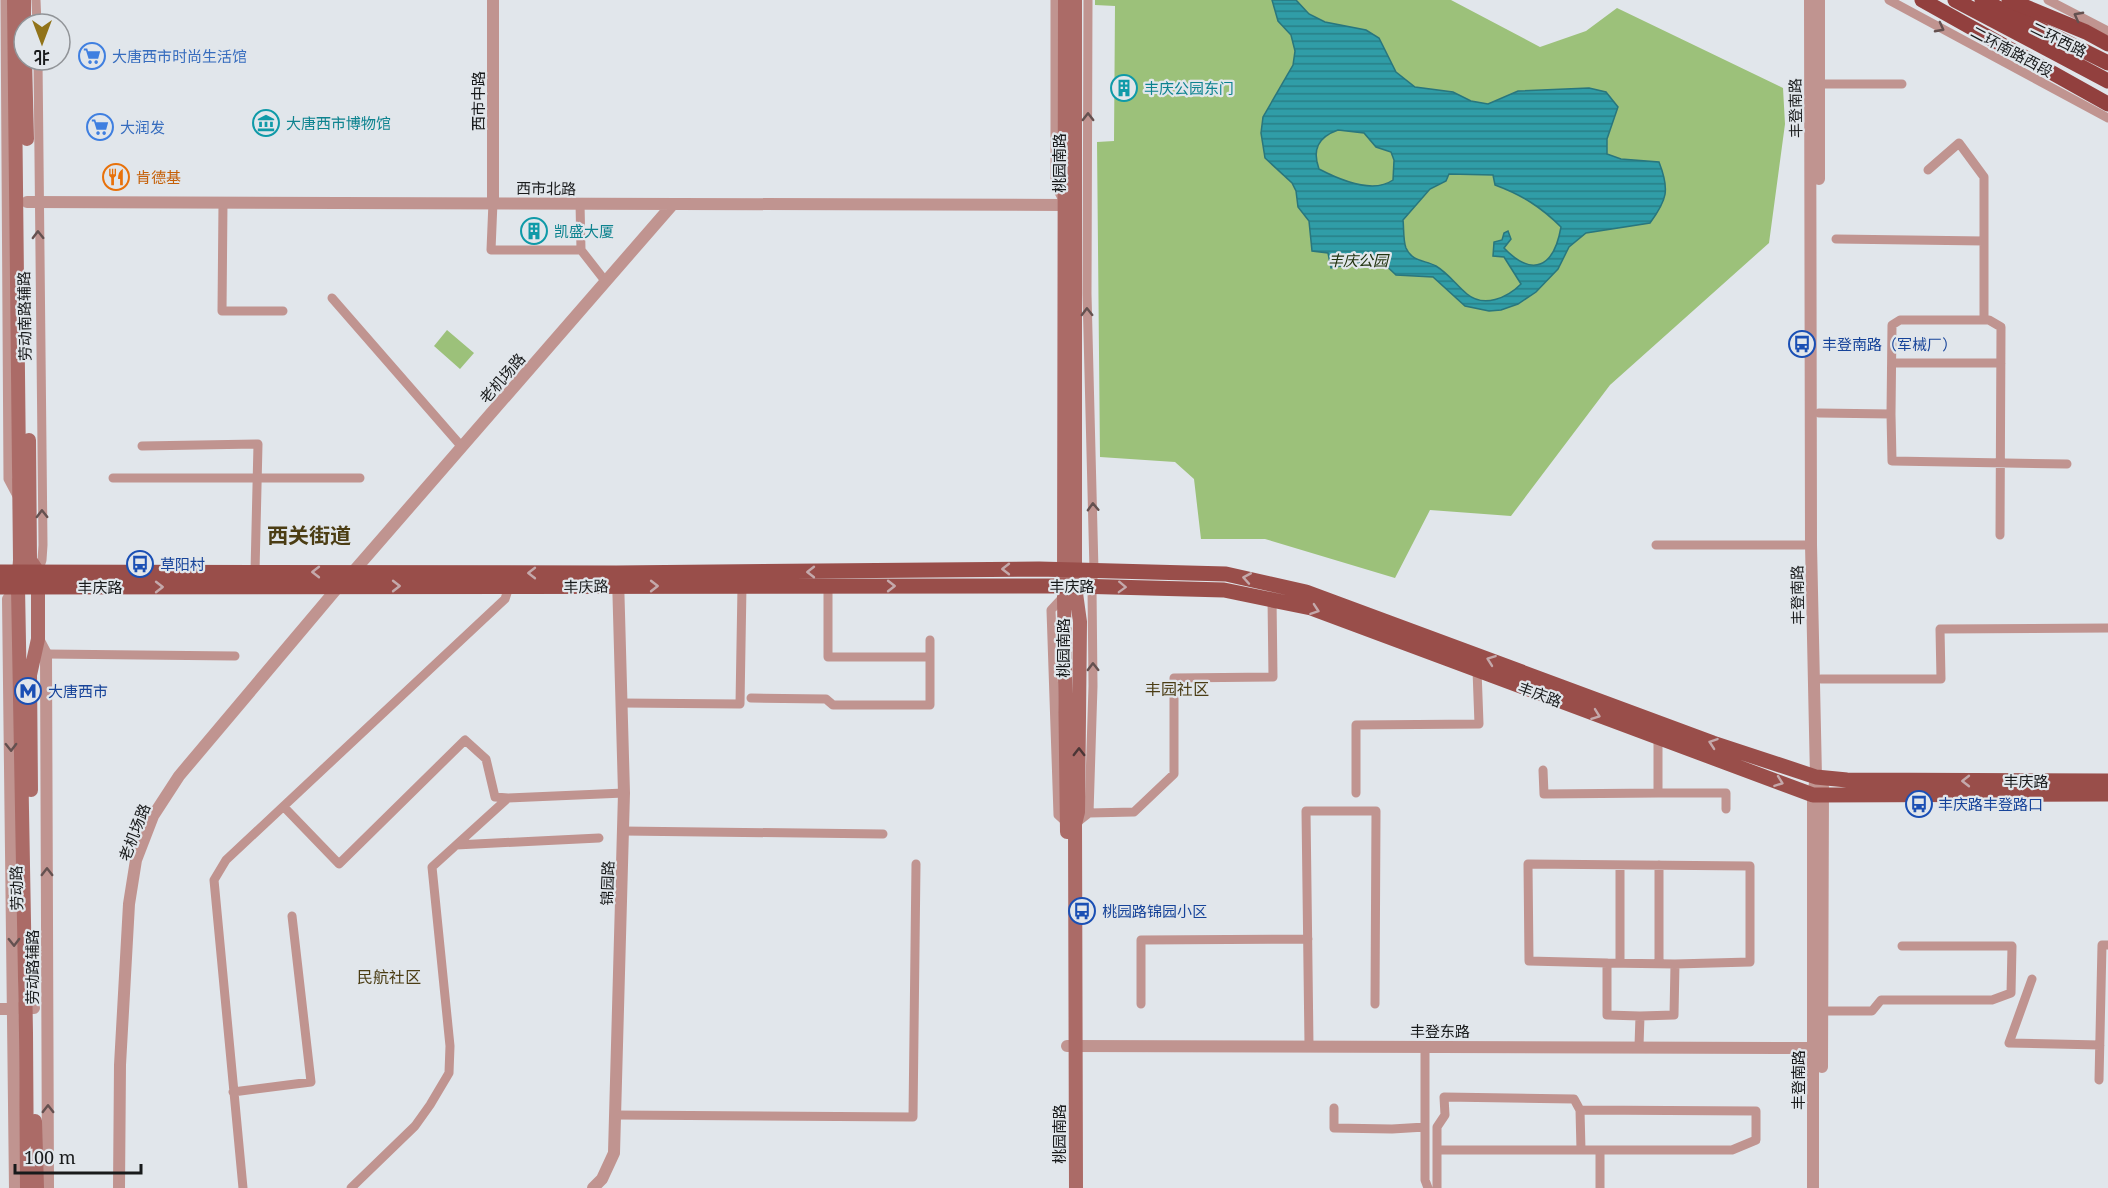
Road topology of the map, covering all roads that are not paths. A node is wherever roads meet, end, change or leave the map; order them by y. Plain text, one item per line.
1 (5, 0) edge
2 (14, 0) edge
3 (493, 0) edge
4 (1055, 0) edge
5 (1065, 0) edge
6 (1075, 0) edge
7 (1088, 0) edge
8 (1810, 0) edge
9 (1819, 0) edge
10 (1889, 0) edge
11 (1916, 0) edge
12 (1922, 0) edge
13 (1955, 0) edge
14 (1982, 0) edge
15 (2008, 0) edge
16 (2025, 0) edge
17 (2052, 1) edge
18 (2007, 21) junction
19 (2108, 31) edge
20 (2108, 46) edge
21 (2108, 56) edge
22 (11, 63) edge
23 (2108, 63) edge
24 (36, 72) edge
25 (2108, 81) edge
26 (1819, 84) junction
27 (1902, 84) dead end
28 (2108, 103) edge
29 (2108, 118) edge
30 (1928, 170) dead end
31 (18, 202) edge
32 (493, 202) junction
33 (223, 203) junction
34 (580, 203) junction
35 (673, 204) junction
36 (1065, 205) junction
37 (1836, 239) dead end
38 (1984, 241) junction
39 (580, 250) junction
40 (606, 282) junction
41 (332, 298) dead end
42 (283, 311) dead end
43 (1984, 320) junction
44 (1892, 363) junction
45 (2001, 363) junction
46 (1819, 413) junction
47 (1892, 414) junction
48 (142, 446) dead end
49 (462, 447) junction
50 (2000, 463) junction
51 (2067, 464) dead end
52 (113, 478) dead end
53 (360, 478) dead end
54 (257, 479) junction
55 (2000, 535) dead end
56 (1656, 545) dead end
57 (1811, 545) junction
58 (1094, 570) junction
59 (0, 572) edge
60 (38, 572) junction
61 (255, 572) junction
62 (353, 572) junction
63 (618, 579) junction
64 (19, 580) junction
65 (1068, 582) junction
66 (339, 586) junction
67 (742, 586) junction
68 (828, 586) junction
69 (1092, 586) junction
70 (0, 587) edge
71 (509, 587) junction
72 (38, 588) junction
73 (1272, 598) junction
74 (2108, 628) edge
75 (38, 639) junction
76 (930, 640) dead end
77 (46, 654) junction
78 (234, 656) dead end
79 (930, 657) junction
80 (1477, 670) junction
81 (1821, 679) junction
82 (751, 698) dead end
83 (622, 703) junction
84 (1658, 737) junction
85 (1543, 770) dead end
86 (1820, 778) junction
87 (2108, 781) edge
88 (1356, 793) dead end
89 (1658, 793) junction
90 (624, 794) junction
91 (2108, 794) edge
92 (1818, 795) junction
93 (508, 798) junction
94 (284, 807) junction
95 (1726, 809) dead end
96 (1089, 813) junction
97 (1071, 824) junction
98 (623, 831) junction
99 (883, 834) dead end
100 (599, 838) dead end
101 (456, 845) junction
102 (916, 864) dead end
103 (1620, 865) junction
104 (1659, 865) junction
105 (292, 916) dead end
106 (1308, 939) junction
107 (2108, 945) edge
108 (1902, 946) dead end
109 (1607, 963) junction
110 (1620, 963) junction
111 (1659, 963) junction
112 (1675, 964) junction
113 (2032, 980) dead end
114 (1141, 1004) dead end
115 (1375, 1004) dead end
116 (0, 1009) edge
117 (25, 1009) junction
118 (1822, 1011) junction
119 (1640, 1016) junction
120 (1309, 1045) junction
121 (2100, 1045) junction
122 (1071, 1046) junction
123 (1639, 1046) junction
124 (1425, 1047) junction
125 (1813, 1048) junction
126 (2099, 1080) dead end
127 (233, 1092) junction
128 (1334, 1108) dead end
129 (1580, 1110) junction
130 (615, 1115) junction
131 (1425, 1127) junction
132 (1437, 1150) junction
133 (1581, 1150) junction
134 (1600, 1150) junction
135 (15, 1188) edge
136 (27, 1188) edge
137 (37, 1188) edge
138 (48, 1188) edge
139 (120, 1188) edge
140 (243, 1188) edge
141 (351, 1188) edge
142 (593, 1188) edge
143 (1067, 1188) edge
144 (1076, 1188) edge
145 (1428, 1188) edge
146 (1437, 1188) edge
147 (1600, 1188) edge
148 (1813, 1188) edge
149 (1821, 1188) edge

1 - 22 street
2 - 22 main road
3 - 32 street, 西市中路
4 - 36 street
5 - 36 main road, 桃园南路
6 - 65 main road, 桃园南路
58 -> 7 street
8 - 57 street, 丰登南路
9 - 26 street, 丰登南路
10 -> 29 street
11 - 28 main road, 二环南路西段
12 - 28 highway, bridge
13 - 18 highway, 二环南路西段
14 - 18 highway, 二环南路西段
15 - 20 highway, bridge
15 - 21 highway, bridge
16 - 20 main road
19 -> 17 street
18 - 23 highway, 二环西路
18 - 25 highway, 二环西路
22 - 31 main road
24 - 31 street
26 - 27 street
26 - 46 street, 丰登南路
30 - 38 street
31 - 33 street, 西市北路
60 -> 31 main road, 劳动路
31 - 64 main road, 劳动路
32 - 33 street, 西市北路
32 - 34 street, 西市北路
32 - 39 street
33 - 42 street
34 - 35 street, 西市北路
34 - 39 street
35 - 36 street, 西市北路
35 - 40 street, 老机场路
36 - 65 main road, 桃园南路
37 - 38 street
38 - 43 street
39 - 40 street
40 - 49 street, 老机场路
41 - 49 street
43 - 44 street
43 - 45 street
44 - 45 street
44 - 47 street
45 - 50 street
46 - 47 street
46 - 81 street, 丰登南路
47 - 50 street
48 - 54 street
49 - 62 street, 老机场路
50 - 51 street
50 - 55 street
52 - 54 street
53 - 54 street
54 - 61 street
56 - 57 street
57 - 86 street, 丰登南路
58 - 65 main road, 丰庆路
58 - 69 street
86 -> 58 main road, 丰庆路
59 - 64 main road, 丰庆路
60 - 61 main road, 丰庆路
60 - 64 main road, 丰庆路
60 - 72 main road, 劳动路
62 -> 61 main road, 丰庆路
63 -> 62 main road, 丰庆路
65 -> 63 main road, 丰庆路
63 -> 67 main road, 丰庆路
63 - 71 main road, 丰庆路
63 - 83 street, 锦园路
64 - 70 main road, 丰庆路
64 - 72 main road, 丰庆路
64 -> 117 main road, 劳动路
68 -> 65 main road, 丰庆路
65 - 69 main road, 丰庆路
65 - 97 main road, 桃园南路
65 - 97 street
66 -> 71 main road, 丰庆路
72 -> 66 main road, 丰庆路
66 - 139 street, 老机场路
67 - 68 main road, 丰庆路
67 - 83 street
68 - 79 street
69 -> 73 main road, 丰庆路
96 -> 69 street
71 - 94 street
72 - 75 main road, 劳动路
73 -> 80 main road, 丰庆路
73 - 96 street
74 - 81 street
75 - 77 street, 劳动路辅路
75 - 117 main road, 劳动路
76 - 79 street
77 - 78 street
138 -> 77 street, 劳动路辅路
79 - 82 street
80 -> 84 main road, 丰庆路
80 - 88 street
81 - 86 street, 丰登南路
83 - 90 street, 锦园路
84 - 89 street
84 -> 92 main road, 丰庆路
85 - 89 street
87 -> 86 main road, 丰庆路
86 - 92 street, 丰登南路
89 - 95 street
90 - 93 street
90 - 98 street, 锦园路
91 - 92 main road, 丰庆路
92 - 118 street, 丰登南路
92 - 125 street, 丰登南路
93 - 94 street
93 - 101 street
94 - 127 street
96 - 97 street
97 - 122 main road, 桃园南路
98 - 99 street
98 - 130 street, 锦园路
100 - 101 street
101 - 141 street
102 - 130 street
103 - 104 street
103 - 109 street
103 - 110 street
104 - 111 street
104 - 112 street
105 - 127 street
106 - 114 street
106 - 115 street
106 - 120 street
107 - 121 street
108 - 118 street
109 - 110 street
109 - 119 street
110 - 111 street
111 - 112 street
112 - 119 street
113 - 121 street
116 - 117 street
117 - 135 street, 劳动路辅路
117 - 136 main road, 劳动路
117 - 137 main road, 劳动路
118 - 149 street, 丰登南路
119 - 123 street
120 - 122 street, 丰登东路
120 - 124 street, 丰登东路
121 - 126 street
122 - 143 main road, 桃园南路
122 - 144 main road, 桃园南路
123 - 124 street, 丰登东路
123 - 125 street, 丰登东路
124 - 131 street
125 - 148 street, 丰登南路
127 - 140 street
128 - 131 street
129 - 132 street
129 - 133 street
129 - 134 street
130 - 142 street, 锦园路
131 - 145 street
132 - 133 street
132 - 146 street
133 - 134 street
134 - 147 street

